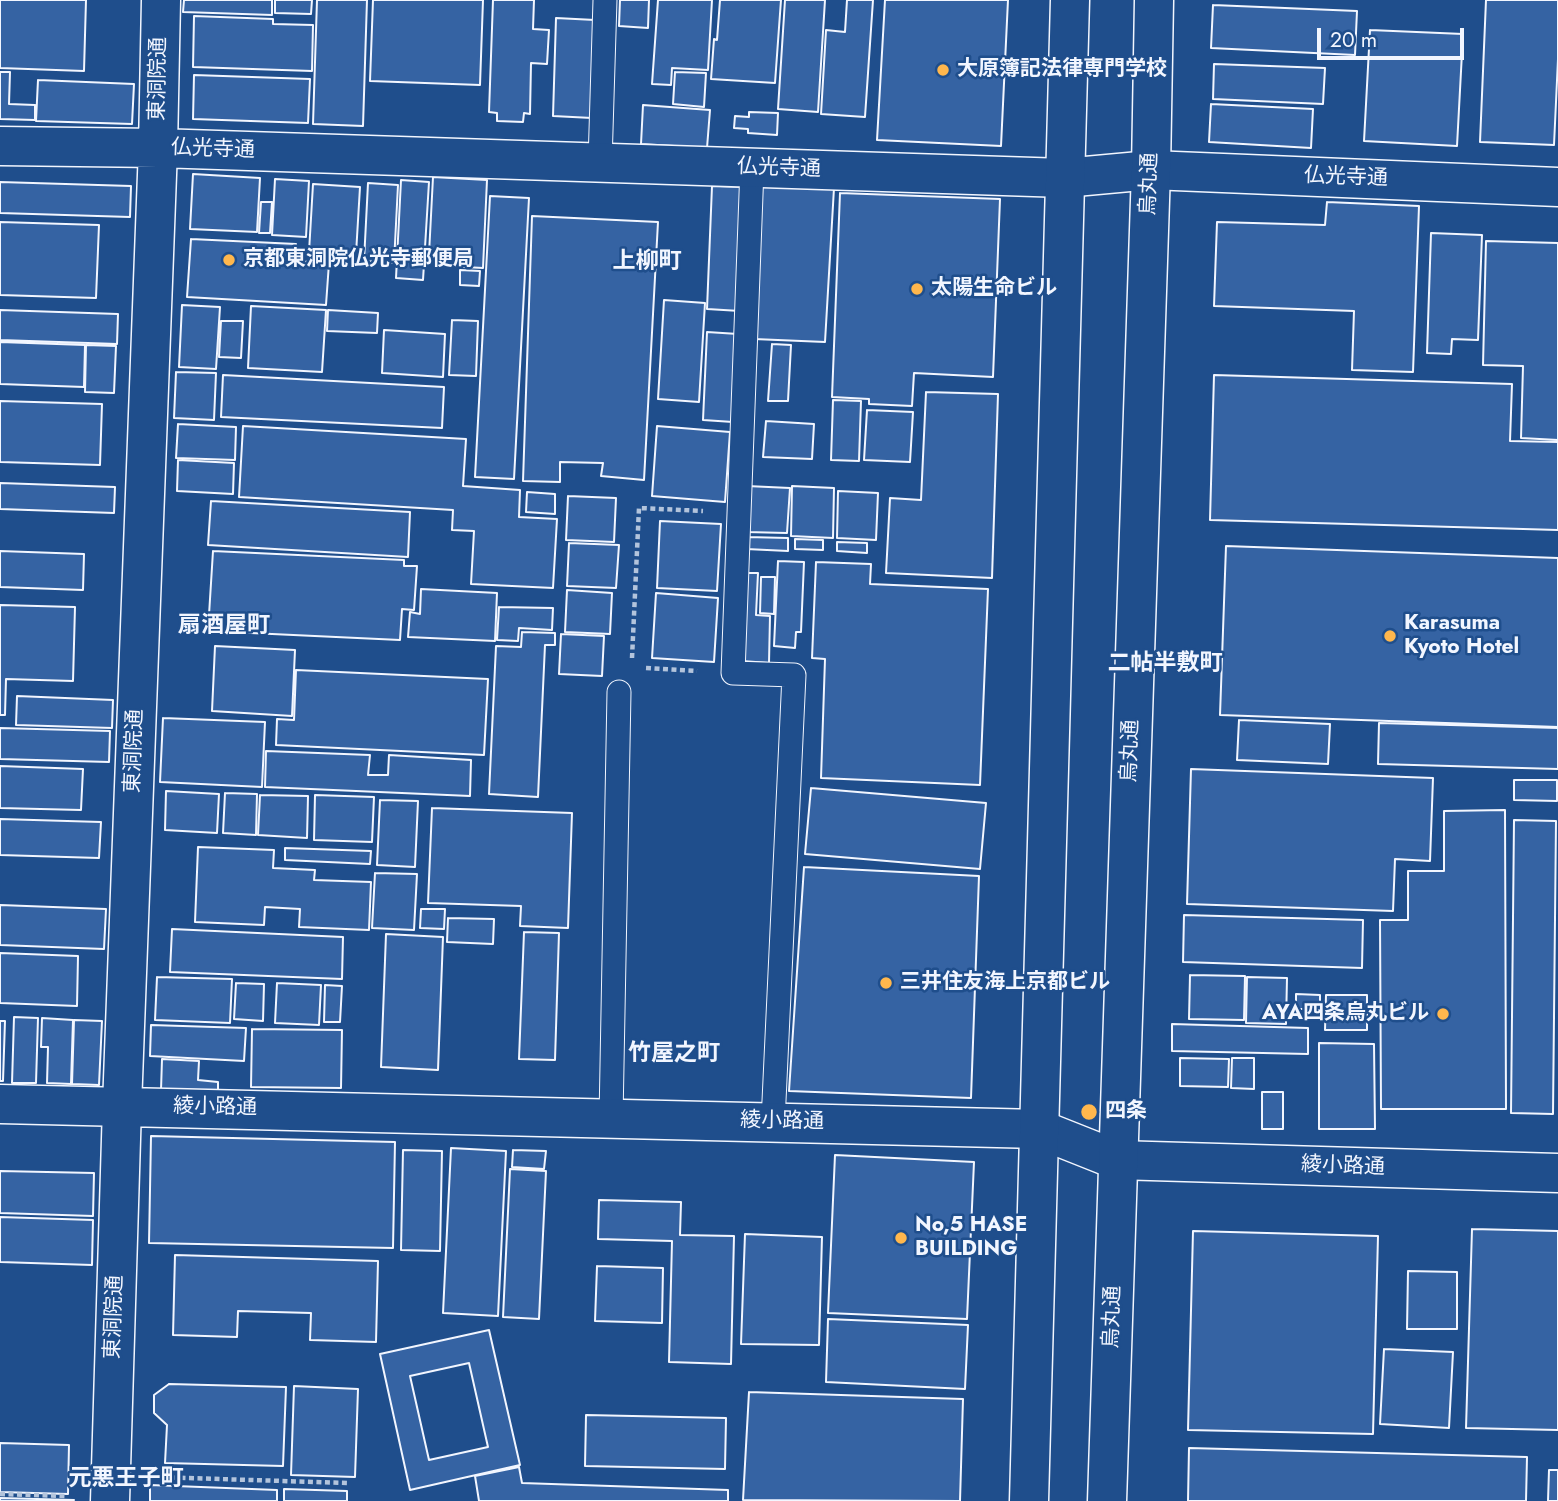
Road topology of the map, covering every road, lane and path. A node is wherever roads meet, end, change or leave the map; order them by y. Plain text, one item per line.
1 (161, 0) edge
2 (605, 0) edge
3 (1070, 0) edge
4 (1154, 0) edge
5 (0, 146) edge
6 (158, 148) junction
7 (600, 163) junction
8 (752, 168) junction
9 (1151, 170) junction
10 (1064, 178) junction
11 (1558, 187) edge
12 (739, 513) junction
13 (632, 667) dead end
14 (644, 667) dead end
15 (733, 673) junction
16 (620, 692) dead end
17 (0, 1104) edge
18 (122, 1106) junction
19 (611, 1118) junction
20 (773, 1122) junction
21 (1039, 1129) junction
22 (1117, 1160) junction
23 (1558, 1173) edge
24 (347, 1483) dead end
25 (110, 1491) edge
26 (0, 1494) edge
27 (1029, 1501) edge
28 (1107, 1501) edge

1 - 6 main road, 東洞院通
2 - 7 lane
3 - 10 main road
4 - 9 main road, 烏丸通
5 - 6 main road, 仏光寺通
6 - 7 main road, 仏光寺通
6 - 18 main road, 東洞院通
7 - 8 main road, 仏光寺通
8 - 10 main road, 仏光寺通
8 - 12 lane
9 - 10 main road, 仏光寺通
9 - 11 main road, 仏光寺通
9 - 22 main road, 烏丸通
10 - 21 main road
12 - 13 path
12 - 15 lane
14 - 15 path
15 - 20 lane
16 - 19 lane
17 - 18 main road, 綾小路通
18 - 19 main road, 綾小路通
18 - 25 main road, 東洞院通
19 - 20 main road, 綾小路通
20 - 21 main road, 綾小路通
21 - 22 main road, 綾小路通
21 - 27 main road
22 - 23 main road, 綾小路通
22 - 28 main road, 烏丸通
24 - 25 path
25 - 26 path

